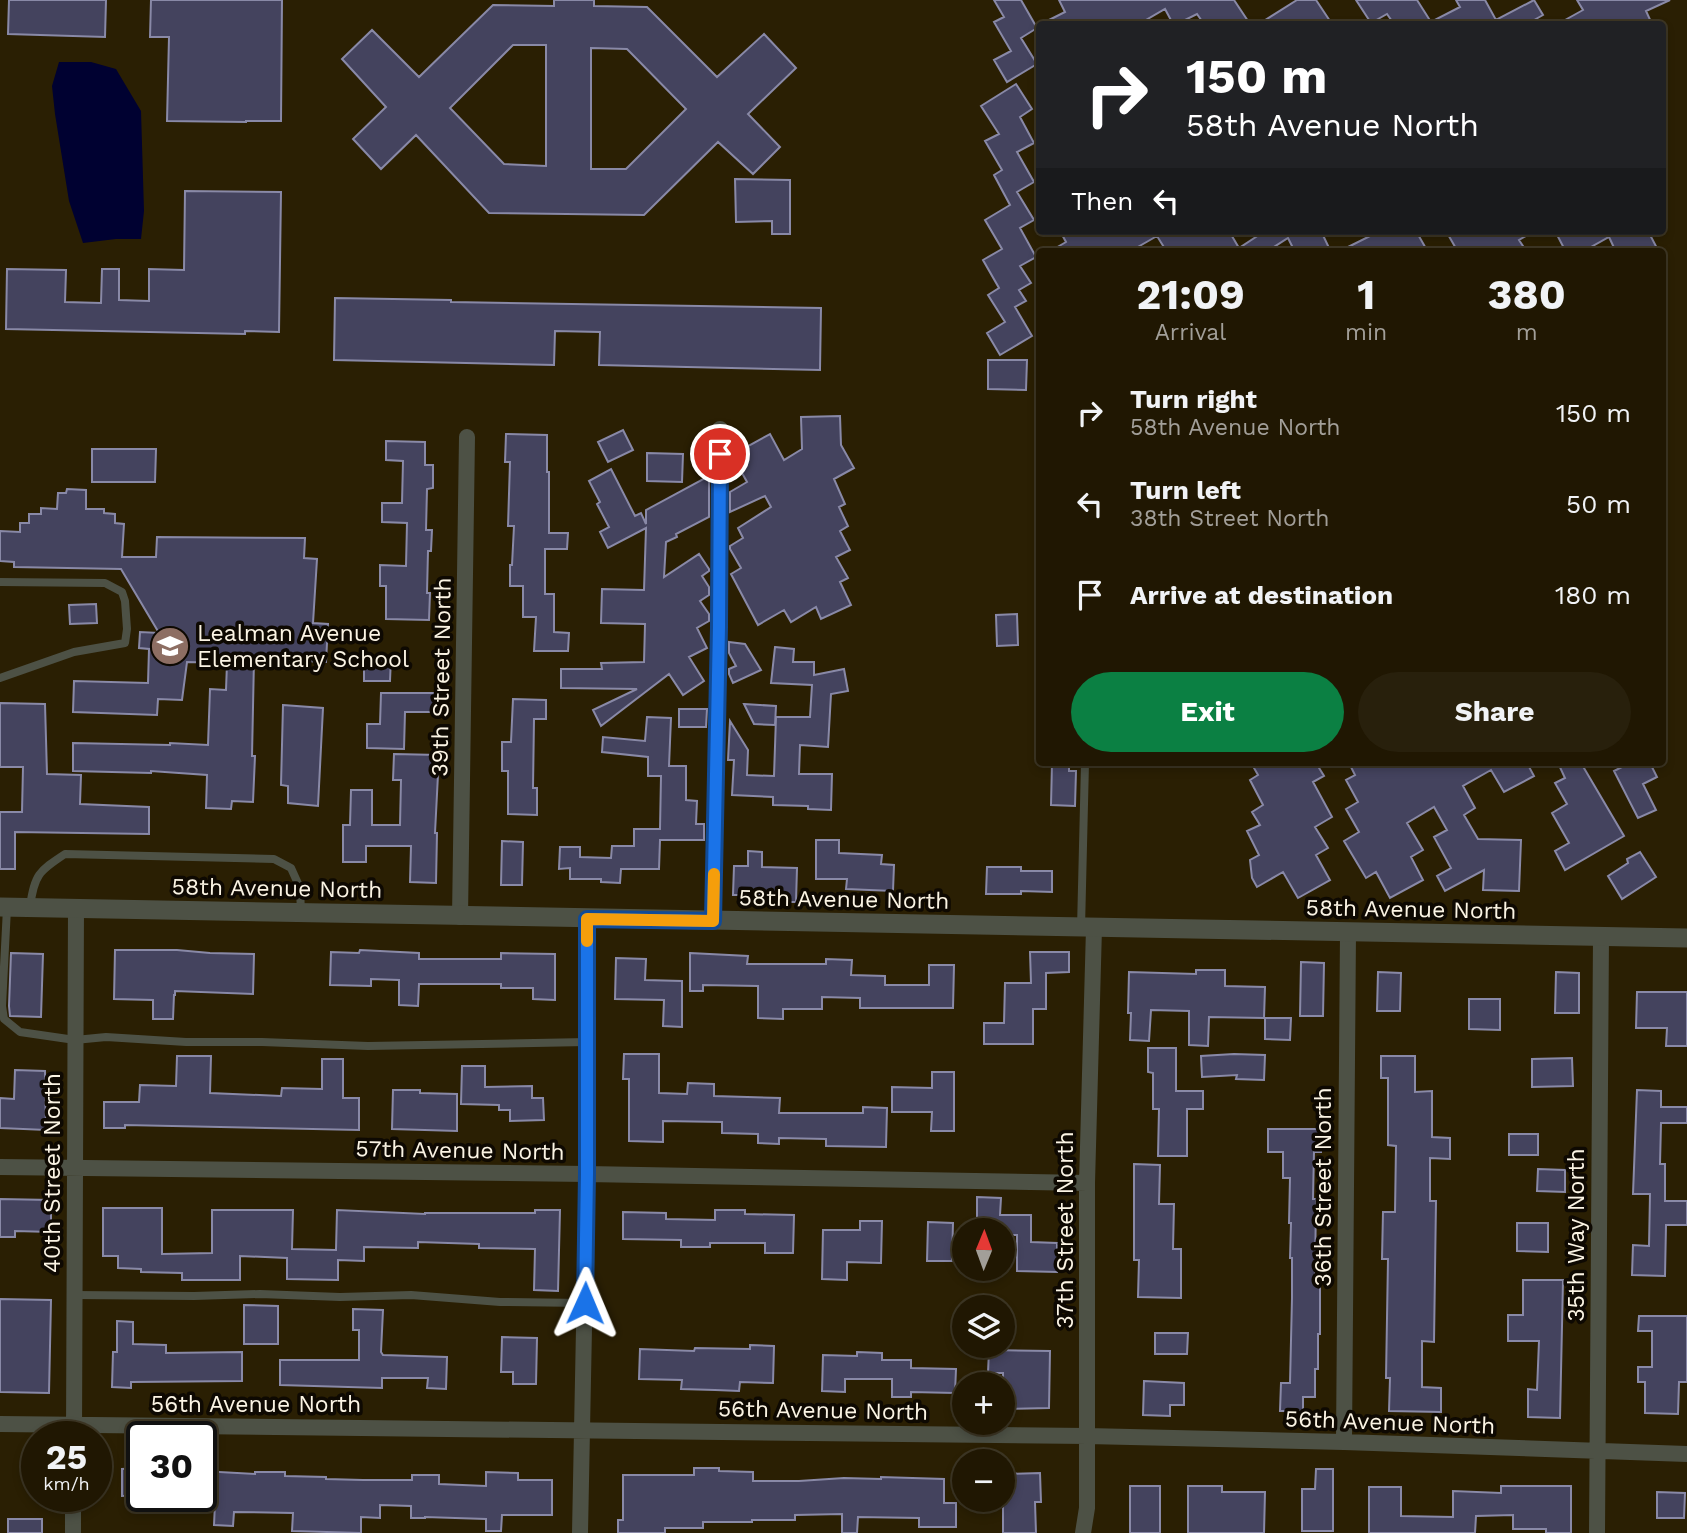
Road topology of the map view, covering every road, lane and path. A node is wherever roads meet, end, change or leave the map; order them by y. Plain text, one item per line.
1 (720, 429) dead end
2 (467, 437) dead end
3 (0, 582) edge
4 (0, 678) edge
5 (1084, 766) edge
6 (4, 907) edge
7 (30, 908) junction
8 (76, 908) junction
9 (301, 913) junction
10 (460, 917) junction
11 (587, 919) junction
12 (713, 921) junction
13 (1087, 928) junction
14 (1348, 932) junction
15 (1601, 936) junction
16 (1687, 938) edge
17 (75, 1040) junction
18 (587, 1042) junction
19 (0, 1167) edge
20 (75, 1169) junction
21 (587, 1174) junction
22 (1087, 1183) junction
23 (74, 1295) junction
24 (585, 1303) junction
25 (74, 1421) edge
26 (0, 1424) edge
27 (21, 1426) edge
28 (583, 1430) junction
29 (112, 1431) edge
30 (1087, 1436) junction
31 (1344, 1442) junction
32 (1597, 1452) junction
33 (1687, 1454) edge
34 (73, 1512) edge
35 (73, 1533) edge
36 (580, 1533) edge
37 (1083, 1533) edge
38 (1597, 1533) edge

1 - 12 street
2 - 10 street, 39th Street North
3 - 4 lane
5 - 13 lane
6 - 7 street, 58th Avenue North
6 - 17 lane
7 - 8 street, 58th Avenue North
7 - 9 lane
8 - 9 street, 58th Avenue North
8 - 17 street, 40th Street North
9 - 10 street, 58th Avenue North
10 - 11 street, 58th Avenue North
11 - 12 street, 58th Avenue North
11 - 18 street
12 - 13 street, 58th Avenue North
13 - 14 street, 58th Avenue North
13 - 22 street, 37th Street North
14 - 15 street, 58th Avenue North
14 - 31 street, 36th Street North
15 - 16 street, 58th Avenue North
15 - 32 street, 35th Way North
17 - 18 lane
17 - 20 street, 40th Street North
18 - 21 street
19 - 20 street, 57th Avenue North
20 - 21 street, 57th Avenue North
20 - 23 street, 40th Street North
21 - 22 street, 57th Avenue North
21 - 24 street
22 - 30 street, 37th Street North
23 - 24 lane
23 - 25 street, 40th Street North
24 - 28 street
26 - 27 street, 56th Avenue North
28 - 29 street, 56th Avenue North
28 - 30 street, 56th Avenue North
28 - 36 street
30 - 31 street, 56th Avenue North
30 - 37 street, 37th Street North
31 - 32 street, 56th Avenue North
32 - 33 street, 56th Avenue North
32 - 38 street, 35th Way North
34 - 35 street

